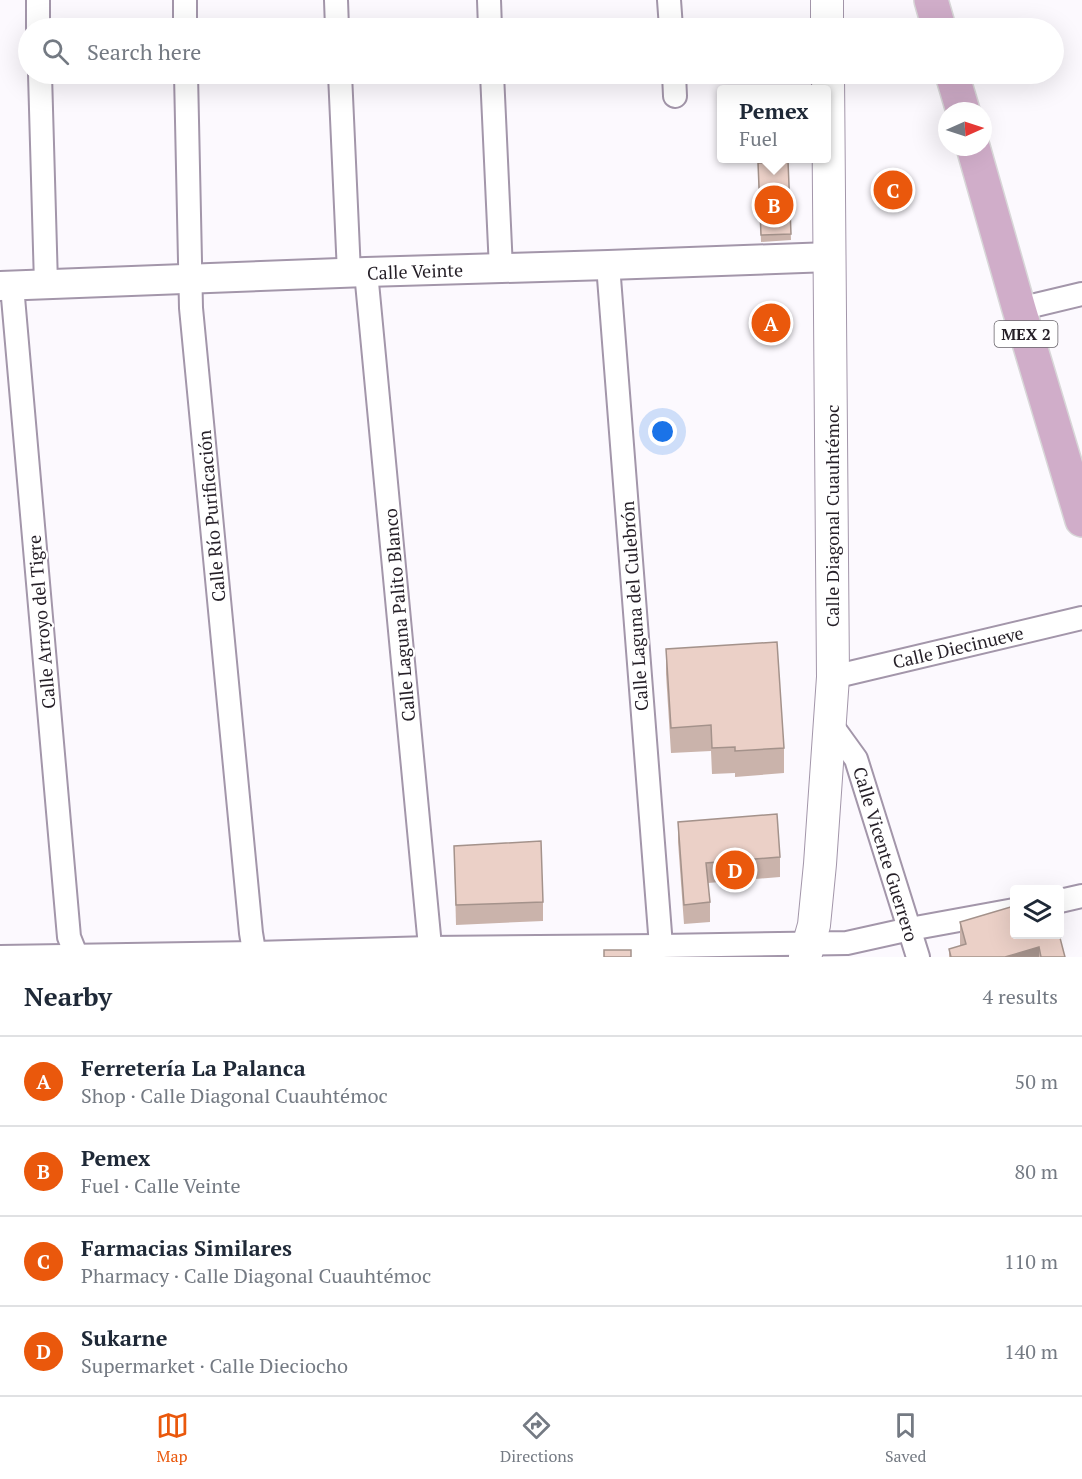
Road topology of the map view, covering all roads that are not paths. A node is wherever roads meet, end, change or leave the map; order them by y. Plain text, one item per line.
1 (38, 0) edge
2 (184, 0) edge
3 (336, 0) edge
4 (489, 0) edge
5 (669, 0) edge
6 (827, 0) edge
7 (931, 0) edge
8 (38, 18) edge
9 (185, 18) edge
10 (337, 18) edge
11 (490, 18) edge
12 (670, 18) edge
13 (827, 18) edge
14 (936, 18) edge
15 (40, 84) edge
16 (186, 84) edge
17 (341, 84) edge
18 (492, 84) edge
19 (955, 84) edge
20 (960, 102) edge
21 (976, 156) edge
22 (829, 163) edge
23 (830, 256) junction
24 (608, 265) junction
25 (501, 268) junction
26 (358, 273) junction
27 (192, 279) junction
28 (46, 284) junction
29 (6, 286) edge
30 (1082, 294) edge
31 (1019, 309) junction
32 (1082, 520) edge
33 (1082, 618) edge
34 (833, 677) junction
35 (830, 723) junction
36 (1082, 896) edge
37 (1064, 900) edge
38 (1010, 911) edge
39 (910, 929) junction
40 (661, 946) junction
41 (807, 951) edge
42 (431, 952) edge
43 (255, 955) edge
44 (77, 956) edge
45 (0, 957) edge
46 (918, 957) edge

1 - 8 street
2 - 9 street
3 - 10 street
4 - 11 street
5 - 12 street
6 - 13 main road
7 - 14 main road
15 - 28 street
16 - 27 street, Calle Río Purificación
17 - 26 street, Calle Laguna Palito Blanco
18 - 25 street
19 - 20 main road
21 - 31 main road, MEX 2
22 - 23 main road, Calle Diagonal Cuauhtémoc
23 - 24 street, Calle Veinte
23 - 34 main road, Calle Diagonal Cuauhtémoc
24 - 25 street, Calle Veinte
24 - 40 street, Calle Laguna del Culebrón
25 - 26 street, Calle Veinte
26 - 27 street, Calle Veinte
26 - 42 street, Calle Laguna Palito Blanco
27 - 28 street, Calle Veinte
27 - 43 street, Calle Río Purificación
28 - 29 street, Calle Veinte
29 - 44 street, Calle Arroyo del Tigre
30 - 31 street
31 - 32 main road, MEX 2
33 - 34 street, Calle Diecinueve
34 - 35 main road, Calle Diagonal Cuauhtémoc
35 - 39 street, Calle Vicente Guerrero
35 - 41 main road, Calle Diagonal Cuauhtémoc
36 - 37 street
38 - 39 street
39 - 41 street
39 - 46 street, Calle Vicente Guerrero
40 - 41 street
40 - 42 street
42 - 43 street
43 - 44 street
44 - 45 street

